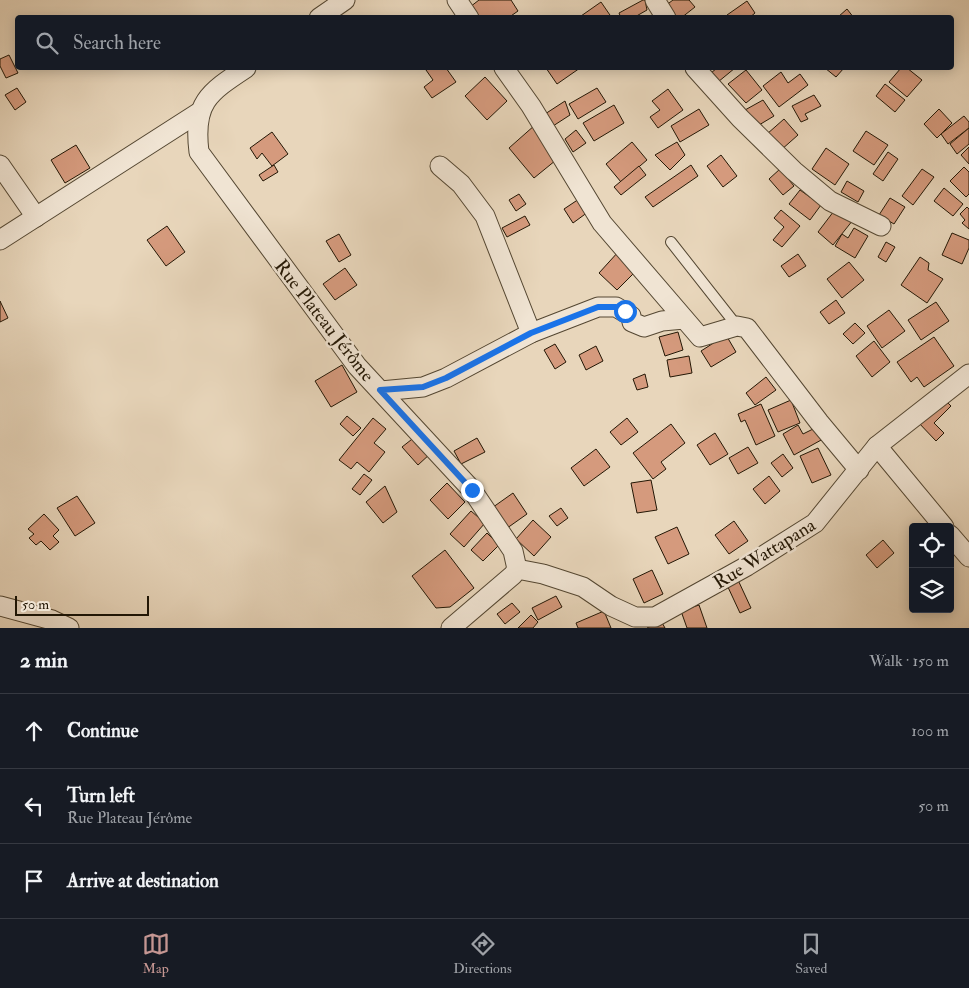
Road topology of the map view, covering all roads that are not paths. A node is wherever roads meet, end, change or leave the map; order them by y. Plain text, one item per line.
1 (345, 0) edge
2 (457, 0) edge
3 (655, 0) edge
4 (323, 15) edge
5 (467, 15) edge
6 (664, 15) edge
7 (243, 70) edge
8 (505, 70) edge
9 (697, 70) edge
10 (198, 113) junction
11 (0, 165) edge
12 (440, 166) dead end
13 (36, 218) junction
14 (880, 226) dead end
15 (0, 240) edge
16 (671, 242) dead end
17 (684, 319) junction
18 (737, 326) junction
19 (531, 333) junction
20 (969, 374) edge
21 (380, 390) junction
22 (877, 446) junction
23 (859, 470) junction
24 (941, 523) edge
25 (954, 540) edge
26 (969, 557) edge
27 (517, 569) junction
28 (0, 606) edge
29 (69, 628) edge
30 (451, 628) edge

1 - 4 street
2 - 5 street
3 - 6 street
7 - 10 street
8 - 17 street
9 - 14 street
10 - 13 street
10 - 21 street, Rue Plateau Jérôme
11 - 13 street
12 - 19 street
13 - 15 street
16 - 18 lane
17 - 18 street
17 - 19 street
18 - 23 street
19 - 21 street
20 - 22 street, Rue Wattapana
21 - 27 street, Rue Plateau Jérôme
22 - 23 street, Rue Wattapana
22 - 24 street
23 - 27 street, Rue Wattapana
25 - 26 street
27 - 30 street
28 - 29 street

